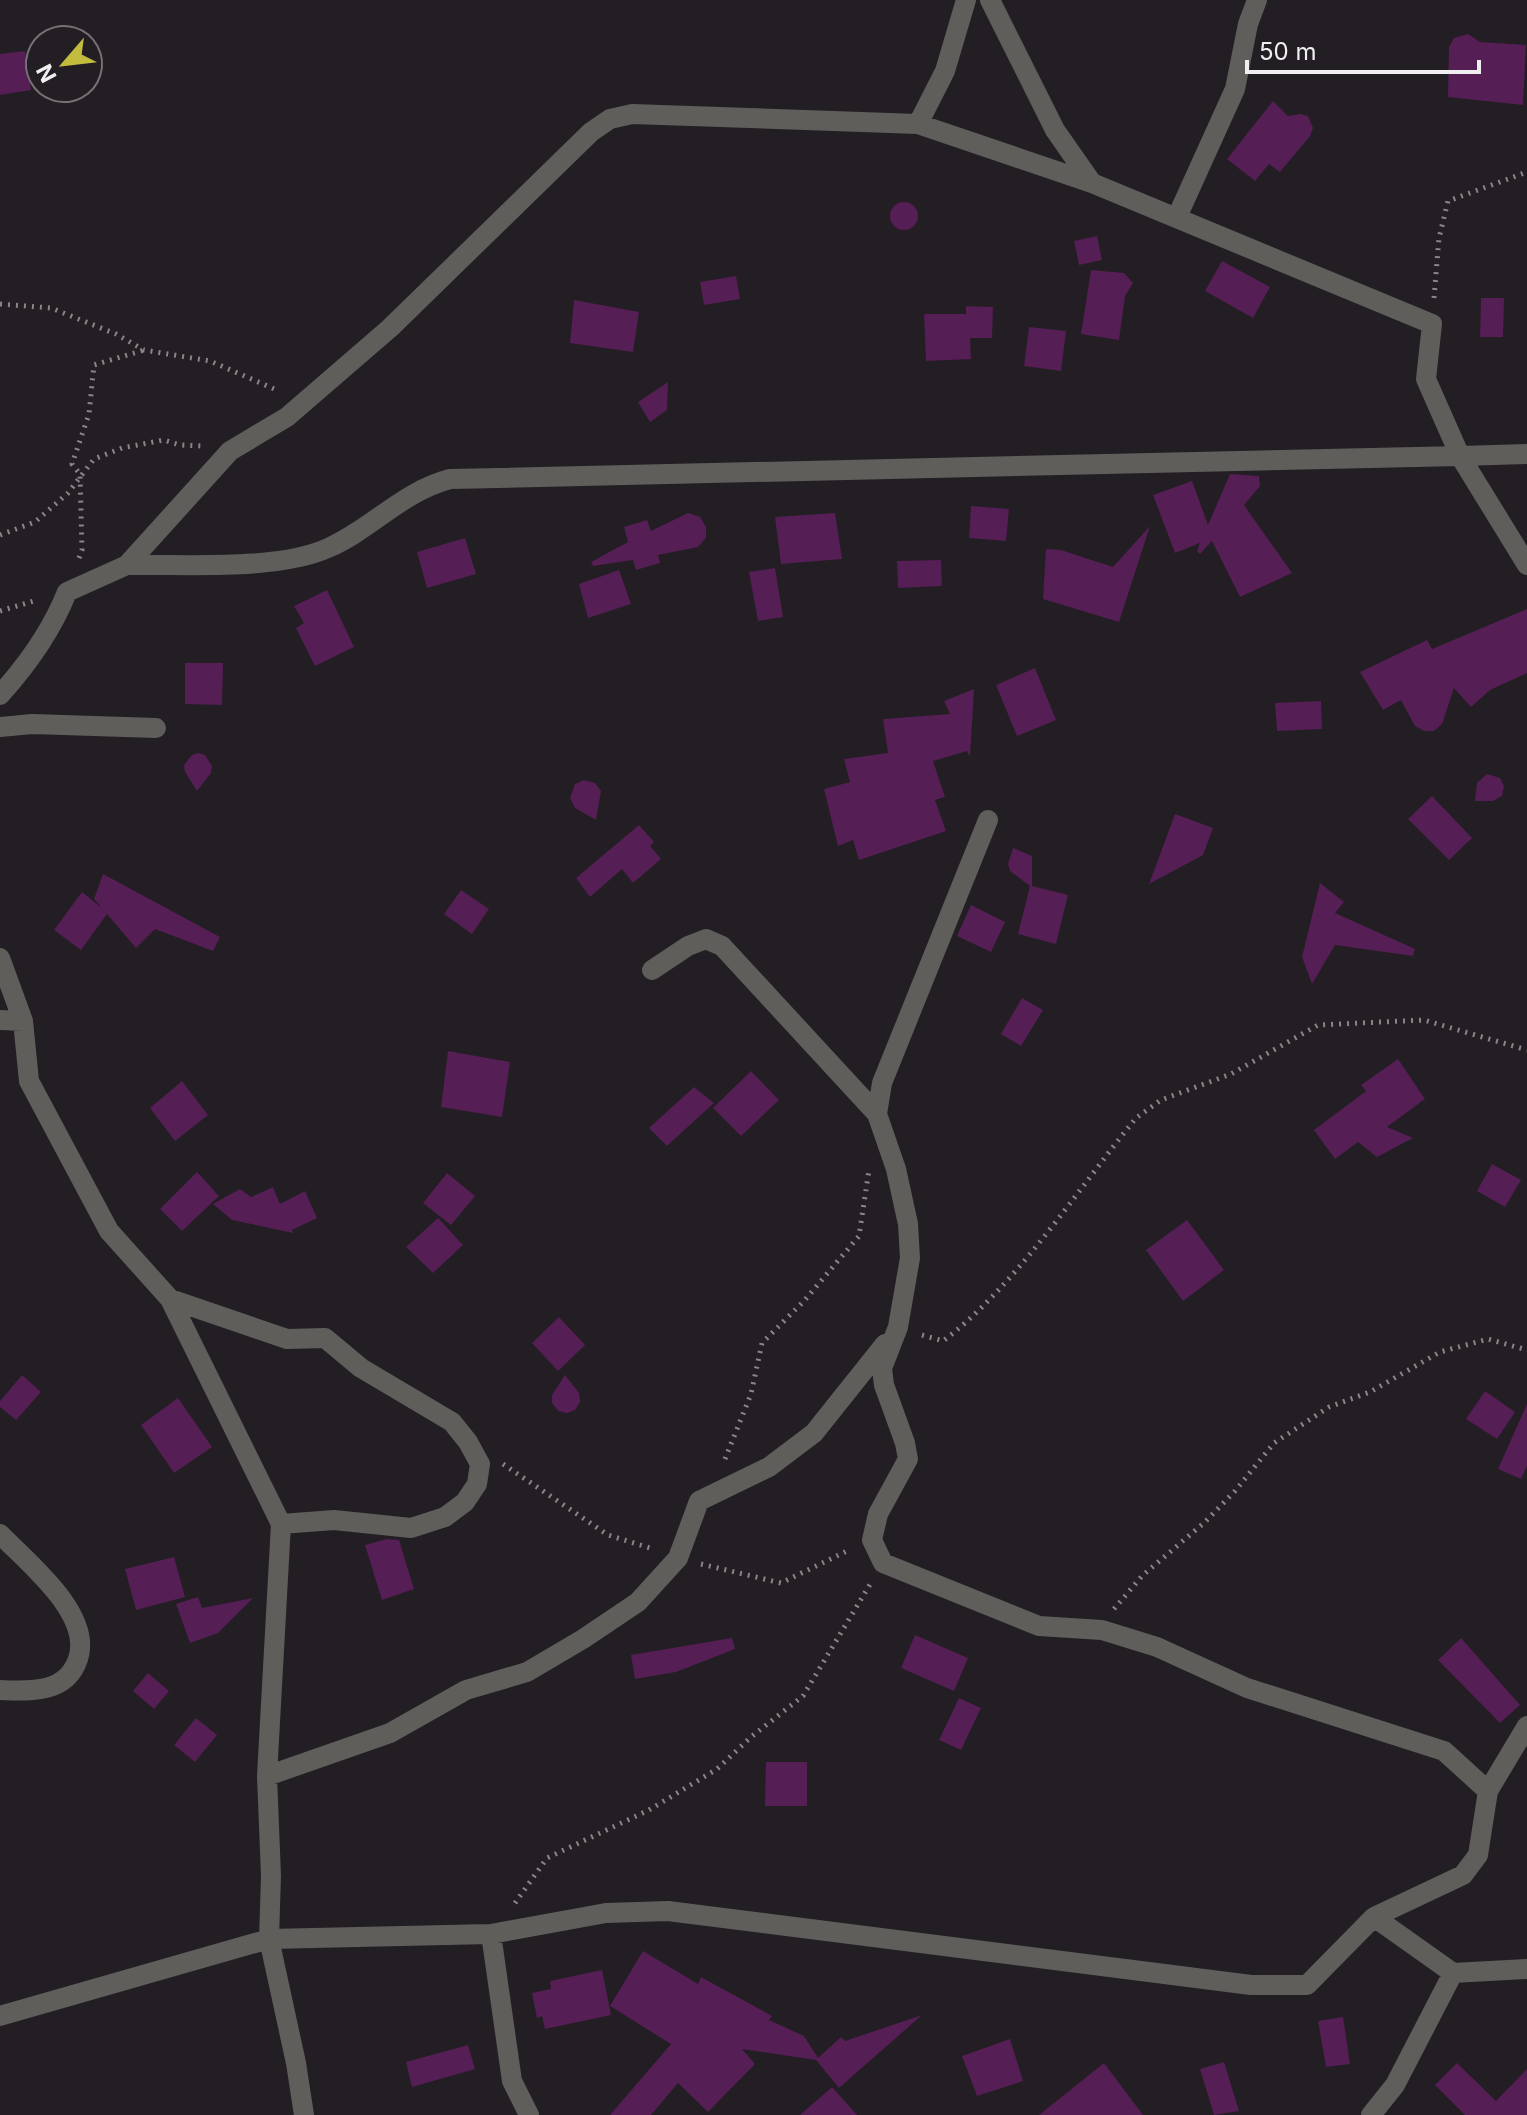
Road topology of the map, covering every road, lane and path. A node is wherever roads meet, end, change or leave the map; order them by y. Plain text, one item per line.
1 (966, 0) edge
2 (990, 0) edge
3 (1257, 0) edge
4 (918, 124) junction
5 (1527, 172) edge
6 (1092, 183) junction
7 (1177, 217) junction
8 (0, 304) edge
9 (1432, 324) junction
10 (144, 350) junction
11 (301, 404) junction
12 (230, 451) junction
13 (1527, 454) edge
14 (1460, 456) junction
15 (80, 474) junction
16 (0, 535) edge
17 (127, 565) junction
18 (1527, 565) edge
19 (67, 592) junction
20 (0, 695) edge
21 (0, 727) edge
22 (156, 728) dead end
23 (988, 820) dead end
24 (0, 958) edge
25 (652, 970) dead end
26 (0, 1020) edge
27 (23, 1021) junction
28 (1527, 1050) edge
29 (877, 1114) junction
30 (870, 1160) dead end
31 (170, 1299) junction
32 (898, 1327) junction
33 (1527, 1350) edge
34 (699, 1501) junction
35 (281, 1524) junction
36 (0, 1534) edge
37 (883, 1563) junction
38 (1113, 1611) dead end
39 (0, 1690) edge
40 (1527, 1726) edge
41 (267, 1776) junction
42 (1488, 1791) junction
43 (1374, 1917) junction
44 (491, 1934) junction
45 (269, 1939) junction
46 (1527, 1969) edge
47 (1453, 1973) junction
48 (0, 2016) edge
49 (304, 2115) edge
50 (529, 2115) edge
51 (1371, 2115) edge

1 - 4 street
2 - 6 street
3 - 7 street
4 - 6 street
4 - 11 street
5 - 9 path
6 - 7 street
7 - 9 street
8 - 10 path
9 - 14 street
10 - 11 path
10 - 15 path
11 - 12 street
12 - 15 path
12 - 17 street
13 - 14 street
14 - 17 street
14 - 18 street
15 - 16 path
15 - 19 path
17 - 19 street
19 - 20 street
21 - 22 street
23 - 29 street
24 - 27 street
25 - 29 street
26 - 27 street
27 - 31 street
28 - 32 path
29 - 32 street
30 - 34 path
31 - 35 street
31 - 35 street
32 - 34 street
32 - 37 street
33 - 38 path
34 - 41 street
35 - 41 street
36 - 39 street
37 - 42 street
37 - 44 path
40 - 42 street
41 - 45 street
42 - 43 street
43 - 44 street
43 - 47 street
44 - 45 street
44 - 50 street
45 - 48 street
45 - 49 street
46 - 47 street
47 - 51 street

